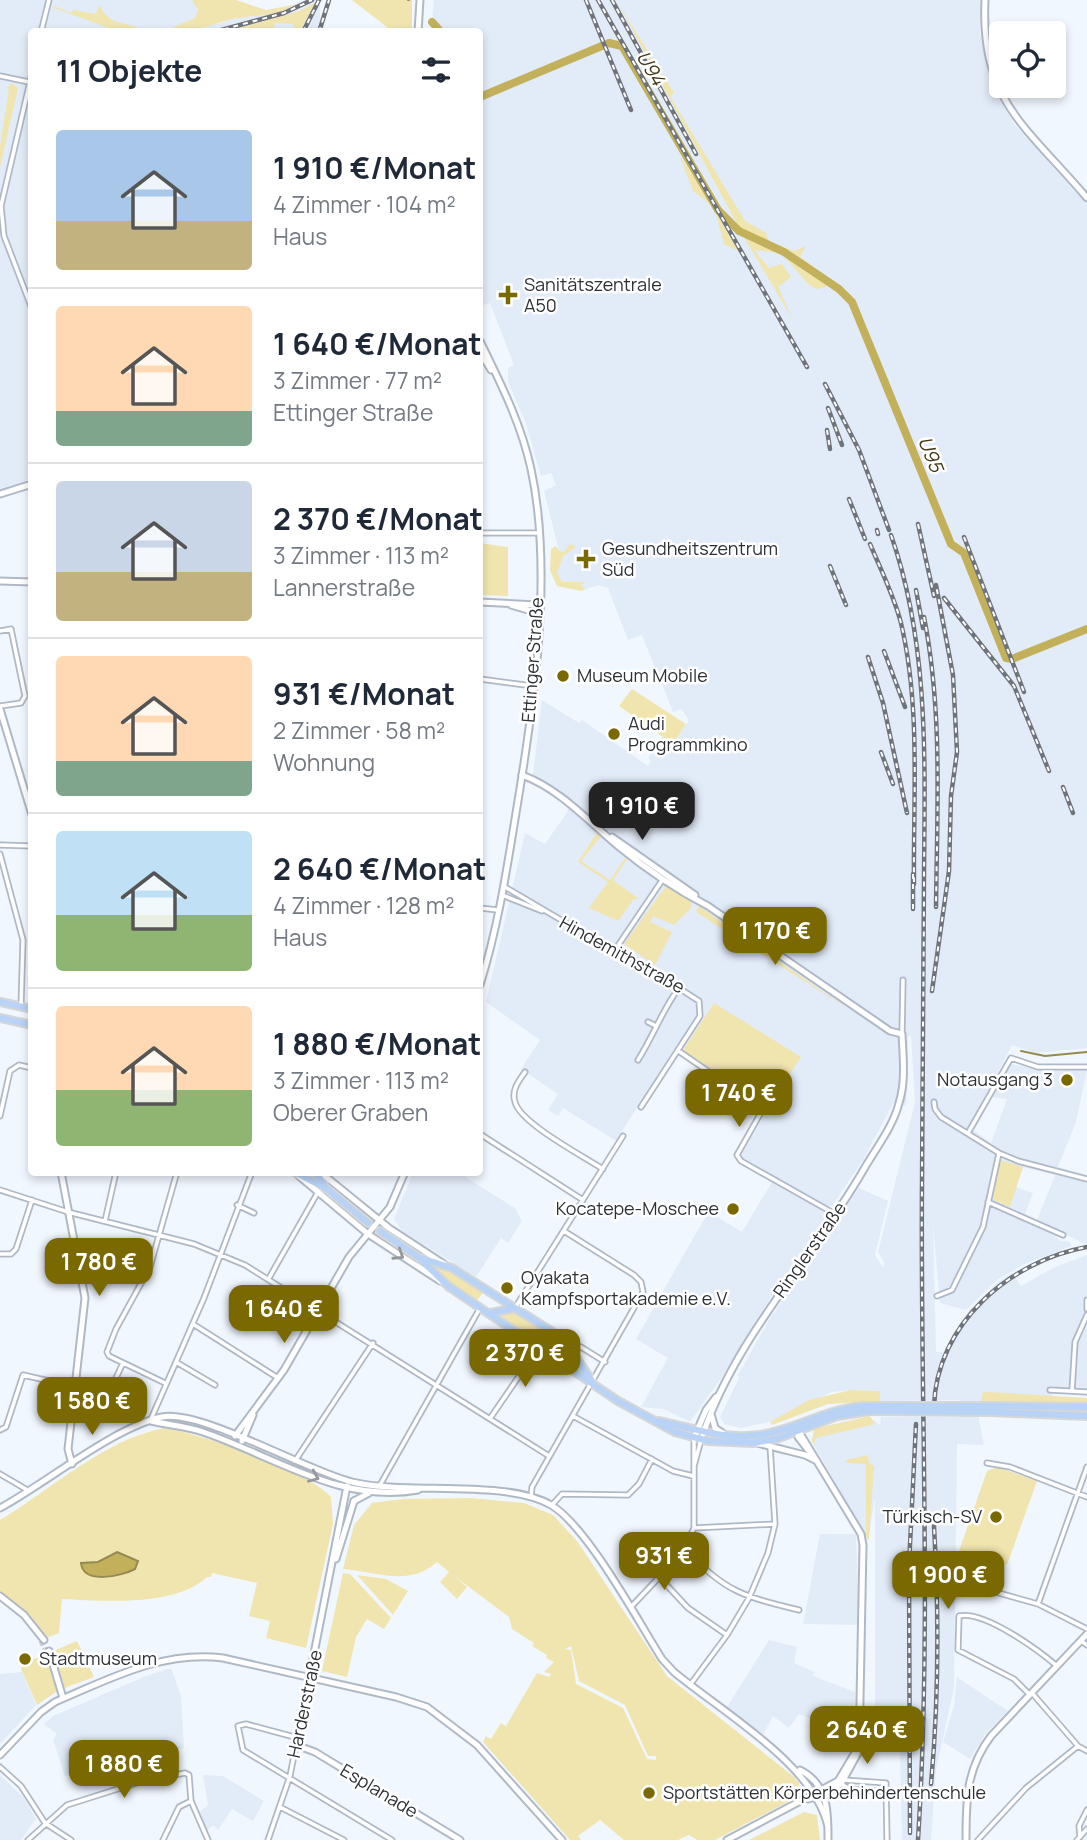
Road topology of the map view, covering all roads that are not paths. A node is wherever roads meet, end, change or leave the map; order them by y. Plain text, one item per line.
1 (49, 0) edge
2 (420, 0) edge
3 (985, 0) edge
4 (42, 28) edge
5 (418, 28) edge
6 (0, 76) edge
7 (28, 82) edge
8 (28, 86) edge
9 (1087, 198) edge
10 (1, 206) edge
11 (28, 299) edge
12 (483, 347) edge
13 (483, 356) edge
14 (496, 374) junction
15 (28, 485) edge
16 (0, 494) edge
17 (483, 533) edge
18 (539, 533) junction
19 (0, 581) edge
20 (28, 582) edge
21 (483, 602) edge
22 (508, 604) junction
23 (538, 605) junction
24 (538, 613) junction
25 (0, 631) edge
26 (483, 679) edge
27 (533, 685) junction
28 (0, 708) edge
29 (522, 775) junction
30 (28, 802) edge
31 (0, 845) edge
32 (28, 846) edge
33 (0, 854) edge
34 (665, 877) junction
35 (503, 887) junction
36 (502, 895) junction
37 (483, 908) edge
38 (499, 910) junction
39 (544, 911) junction
40 (615, 950) junction
41 (483, 973) edge
42 (903, 980) dead end
43 (674, 995) dead end
44 (0, 1002) edge
45 (21, 1007) junction
46 (28, 1008) edge
47 (0, 1018) edge
48 (648, 1022) dead end
49 (28, 1024) edge
50 (656, 1026) junction
51 (902, 1034) junction
52 (680, 1052) junction
53 (638, 1060) dead end
54 (28, 1067) edge
55 (1087, 1067) edge
56 (525, 1072) dead end
57 (934, 1102) dead end
58 (641, 1107) dead end
59 (0, 1116) edge
60 (968, 1133) junction
61 (483, 1136) edge
62 (623, 1136) dead end
63 (999, 1153) junction
64 (603, 1169) junction
65 (62, 1176) edge
66 (115, 1176) edge
67 (176, 1176) edge
68 (250, 1176) edge
69 (299, 1176) edge
70 (301, 1176) edge
71 (318, 1176) edge
72 (325, 1176) edge
73 (403, 1176) edge
74 (1087, 1179) edge
75 (0, 1190) edge
76 (318, 1192) junction
77 (335, 1195) junction
78 (32, 1200) junction
79 (583, 1200) junction
80 (988, 1202) junction
81 (237, 1205) junction
82 (68, 1212) junction
83 (254, 1213) dead end
84 (836, 1215) junction
85 (105, 1221) junction
86 (379, 1221) junction
87 (369, 1223) dead end
88 (380, 1231) dead end
89 (564, 1231) junction
90 (368, 1234) junction
91 (1063, 1235) dead end
92 (160, 1236) junction
93 (0, 1254) edge
94 (220, 1254) junction
95 (418, 1257) junction
96 (452, 1268) junction
97 (269, 1278) junction
98 (448, 1286) junction
99 (489, 1292) junction
100 (937, 1296) dead end
101 (1087, 1300) edge
102 (481, 1307) junction
103 (515, 1308) junction
104 (319, 1309) junction
105 (1087, 1309) edge
106 (491, 1313) junction
107 (1087, 1315) edge
108 (193, 1324) junction
109 (373, 1343) junction
110 (567, 1344) junction
111 (539, 1347) junction
112 (176, 1362) junction
113 (605, 1362) junction
114 (123, 1363) junction
115 (278, 1378) junction
116 (115, 1380) dead end
117 (166, 1383) junction
118 (594, 1383) junction
119 (438, 1384) junction
120 (215, 1385) dead end
121 (77, 1387) junction
122 (1049, 1390) dead end
123 (1072, 1391) junction
124 (720, 1392) junction
125 (1087, 1392) edge
126 (257, 1407) junction
127 (870, 1408) junction
128 (990, 1409) junction
129 (711, 1412) junction
130 (1087, 1412) edge
131 (573, 1416) junction
132 (491, 1417) junction
133 (150, 1421) junction
134 (803, 1421) junction
135 (813, 1424) junction
136 (785, 1428) junction
137 (2, 1430) edge
138 (798, 1430) junction
139 (236, 1437) junction
140 (730, 1437) junction
141 (698, 1438) junction
142 (243, 1439) junction
143 (754, 1443) junction
144 (237, 1445) junction
145 (770, 1446) junction
146 (811, 1447) junction
147 (780, 1450) junction
148 (550, 1456) junction
149 (652, 1459) junction
150 (772, 1460) junction
151 (295, 1461) junction
152 (818, 1462) junction
153 (987, 1463) dead end
154 (72, 1464) junction
155 (1087, 1467) edge
156 (0, 1474) edge
157 (693, 1475) junction
158 (352, 1482) junction
159 (380, 1485) junction
160 (344, 1489) junction
161 (422, 1489) junction
162 (29, 1492) junction
163 (356, 1492) junction
164 (372, 1492) junction
165 (1079, 1493) junction
166 (531, 1497) junction
167 (1087, 1497) edge
168 (354, 1502) junction
169 (552, 1505) junction
170 (0, 1508) edge
171 (775, 1524) junction
172 (694, 1528) junction
173 (685, 1548) junction
174 (334, 1565) junction
175 (660, 1578) junction
176 (963, 1583) dead end
177 (0, 1597) edge
178 (749, 1598) junction
179 (1038, 1604) junction
180 (629, 1608) junction
181 (799, 1610) dead end
182 (1087, 1631) edge
183 (727, 1635) junction
184 (43, 1640) tunnel mouth
185 (1081, 1641) junction
186 (1087, 1645) edge
187 (47, 1652) tunnel mouth
188 (1057, 1666) junction
189 (311, 1678) junction
190 (690, 1685) junction
191 (1031, 1694) junction
192 (63, 1698) junction
193 (298, 1738) junction
194 (296, 1745) junction
195 (1077, 1746) junction
196 (1087, 1751) edge
197 (0, 1755) edge
198 (0, 1767) edge
199 (290, 1778) junction
200 (842, 1781) junction
201 (886, 1792) junction
202 (819, 1794) junction
203 (191, 1801) junction
204 (280, 1807) junction
205 (1087, 1810) edge
206 (1086, 1818) edge
207 (45, 1823) junction
208 (1087, 1829) edge
209 (1078, 1839) edge
210 (28, 1840) edge
211 (71, 1840) edge
212 (163, 1840) edge
213 (208, 1840) edge
214 (268, 1840) edge
215 (344, 1840) edge
216 (391, 1840) edge
217 (460, 1840) edge
218 (562, 1840) edge
219 (727, 1840) edge
220 (828, 1840) edge
221 (887, 1840) edge
222 (966, 1840) edge
223 (978, 1840) edge

1 - 4 street
2 - 5 street
3 - 9 street
6 - 7 street
8 - 10 street
10 - 11 street
12 - 14 street, Ettinger Straße
13 - 14 street
14 - 18 street, Ettinger Straße
15 - 16 street
17 - 18 street
18 - 23 street, Ettinger Straße
19 - 20 street
21 - 22 street
22 - 23 street
22 - 24 street
23 - 24 street, Ettinger Straße
24 - 27 street, Ettinger Straße
25 - 28 street
26 - 27 street
27 - 29 street, Ettinger Straße
28 - 30 street
29 - 34 street
29 - 35 street, Ettinger Straße
31 - 32 street
33 - 45 street
34 - 40 street
34 - 51 street
35 - 36 street, Ettinger Straße
35 - 39 street, Hindemithstraße
36 - 38 street, Ettinger Straße
36 - 39 street, Hindemithstraße
37 - 38 street
38 - 41 street, Ettinger Straße
39 - 40 street, Hindemithstraße
40 - 52 street, Hindemithstraße
42 - 51 street
43 - 50 street
44 - 45 main road
45 - 46 main road
47 - 49 main road
48 - 50 street
50 - 53 street
51 - 84 street, Ringlerstraße
52 - 58 street, Hindemithstraße
52 - 84 street
54 - 59 street
55 - 60 street
56 - 64 street
57 - 60 street
60 - 63 street
61 - 79 street
62 - 64 street
63 - 74 street
63 - 80 street
64 - 79 street
65 - 82 street
66 - 85 street
67 - 92 street
68 - 81 street
69 - 76 street
70 - 77 main road
71 - 77 main road
72 - 86 street
73 - 86 street
75 - 78 street
76 - 90 street
76 - 97 street
77 - 87 main road
78 - 82 street
78 - 93 street
79 - 89 street
80 - 91 street
80 - 100 street
81 - 83 street
81 - 94 street
82 - 85 street
82 - 121 street
84 - 124 street, Ringlerstraße
85 - 92 street
86 - 90 street
86 - 96 street
88 - 95 main road
89 - 103 street
89 - 113 street
90 -> 98 street
90 - 104 street
92 - 94 street
92 - 114 street
94 - 97 street
94 - 108 street
95 - 96 main road
95 - 98 main road
96 - 99 main road
97 - 104 street
98 - 102 main road
99 - 102 main road
99 - 103 main road
101 - 105 street
102 - 106 main road
102 - 119 street
103 - 106 main road
103 - 110 main road
104 - 109 street
104 - 115 street
106 - 111 main road
107 - 123 street
108 - 112 street
108 - 115 street
109 - 119 street
109 - 151 street
110 - 113 street
110 - 118 main road
111 - 118 main road
111 - 132 street
112 - 117 street
112 - 120 street
113 - 118 street
114 - 116 street
114 - 117 street
115 - 126 street
117 - 133 street
118 - 131 street
118 - 141 main road
119 - 132 street
119 - 159 street
121 - 137 street
121 - 154 street
122 - 123 street
123 - 125 street
124 - 129 street, Ringlerstraße
124 - 141 street, Ringlerstraße
126 - 139 street
126 - 142 street
127 - 128 main road, bridge
127 - 134 main road
127 - 135 main road
128 - 130 main road
128 - 130 main road
129 - 140 street
129 - 141 street, Ringlerstraße
131 - 148 street
131 - 149 street
132 - 148 street
133 - 139 street
133 - 144 street
133 - 154 street
134 - 136 main road
134 - 138 street
135 - 138 main road
135 - 146 street
136 - 138 street
136 - 140 main road
138 - 143 main road
138 - 146 street
138 - 152 street
139 - 142 street
139 - 144 street
140 - 141 main road
141 - 143 main road
141 - 157 street, Ringlerstraße
141 - 157 street, Ringlerstraße
142 - 144 street
142 - 151 street
143 - 145 street
144 -> 160 street
145 - 147 street
145 - 150 street
146 - 152 street
147 - 150 street
147 - 152 street
148 - 166 street
149 - 157 street
149 - 169 street
150 - 171 street
151 - 158 street
152 - 200 street
153 - 165 street
154 - 162 street
155 - 165 street
156 - 162 street
157 - 172 street, Ringlerstraße
158 - 159 street
158 - 160 street
158 - 163 street
159 - 161 street
160 - 163 street
160 - 174 street, Harderstraße
161 - 164 street
161 - 166 street
162 - 170 street
163 - 164 street
163 - 168 street, Harderstraße
164 - 168 street
165 - 167 street
165 - 179 street
166 - 169 street
168 - 174 street, Harderstraße
169 - 180 street
171 - 172 street
171 - 178 street
172 - 173 street, Ringlerstraße
173 - 175 street, Ringlerstraße
173 - 178 street
174 - 189 street, Harderstraße
175 - 180 street, Ringlerstraße
175 - 183 street
176 - 179 street
177 - 184 street
178 - 181 street
178 - 183 street
179 - 182 street
180 - 190 street
182 - 185 street
183 - 190 street
185 - 186 street
185 - 188 street
187 - 192 street
188 - 191 street
188 - 191 street
189 - 192 street
189 - 193 street, Harderstraße
189 - 218 street
190 - 202 street
191 - 195 street
191 - 222 street
192 - 197 street
193 - 194 street, Harderstraße
193 - 199 street, Esplanade
194 - 199 street, Harderstraße
194 - 217 street, Esplanade
195 - 196 street
195 - 223 street
198 - 207 street
199 - 204 street, Harderstraße
199 - 216 street, Esplanade
200 - 201 street
200 - 201 street
200 - 202 street
201 - 221 street
202 - 219 street
202 - 220 street
203 - 207 street
203 - 212 street
203 - 213 street
204 - 214 street, Harderstraße
204 - 215 street
205 - 206 street
206 - 209 street
207 - 210 street
207 - 211 street
208 - 209 street

